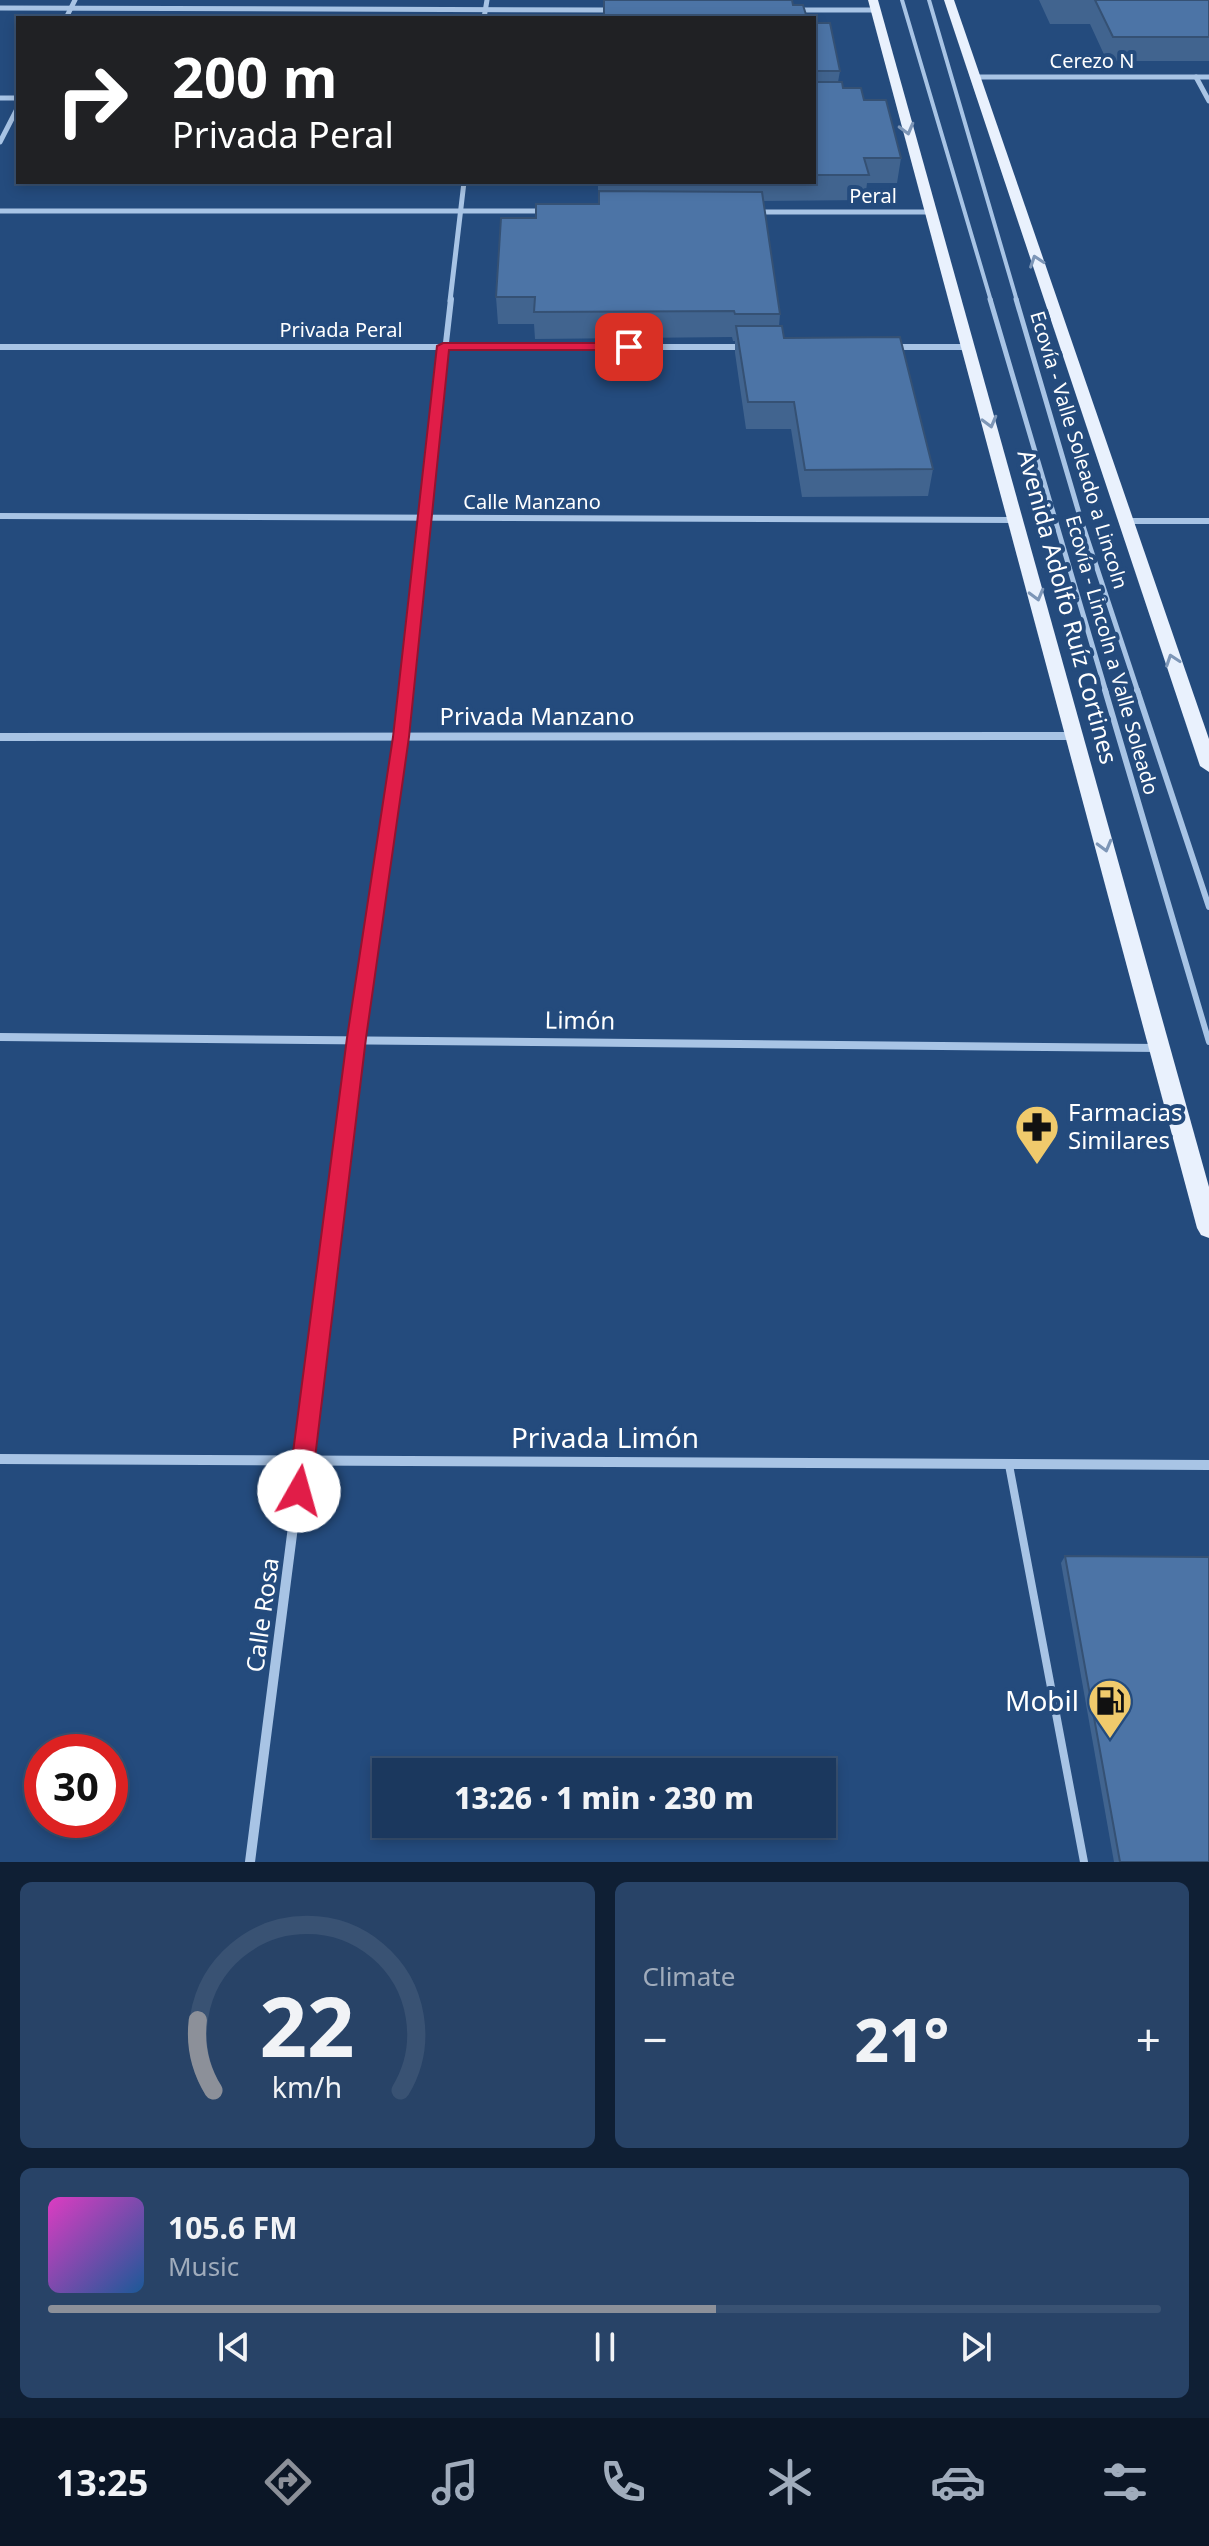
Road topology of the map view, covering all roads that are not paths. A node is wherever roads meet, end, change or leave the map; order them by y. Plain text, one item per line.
1 (75, 0) edge
2 (487, 0) edge
3 (902, 0) edge
4 (929, 0) edge
5 (949, 0) edge
6 (874, 5) edge
7 (0, 8) edge
8 (71, 9) junction
9 (485, 9) junction
10 (626, 10) edge
11 (782, 10) edge
12 (67, 16) edge
13 (484, 16) edge
14 (974, 77) junction
15 (1196, 77) junction
16 (1209, 77) edge
17 (885, 101) edge
18 (899, 101) junction
19 (1209, 101) edge
20 (16, 111) edge
21 (0, 142) edge
22 (464, 184) edge
23 (0, 211) edge
24 (460, 211) junction
25 (554, 211) edge
26 (742, 212) edge
27 (930, 212) junction
28 (443, 346) junction
29 (0, 347) edge
30 (746, 347) edge
31 (890, 347) edge
32 (969, 347) junction
33 (0, 516) edge
34 (425, 518) junction
35 (1016, 520) junction
36 (1124, 521) junction
37 (1209, 521) edge
38 (1075, 736) junction
39 (0, 737) edge
40 (401, 737) junction
41 (1209, 766) edge
42 (1209, 907) edge
43 (0, 1037) edge
44 (356, 1038) junction
45 (1209, 1042) edge
46 (1160, 1048) junction
47 (1209, 1228) edge
48 (0, 1459) edge
49 (303, 1461) junction
50 (1009, 1464) junction
51 (1209, 1465) edge
52 (250, 1862) edge
53 (1084, 1862) edge

1 - 8 street
2 - 9 street
3 - 45 lane, Ecovía - Lincoln a Valle Soleado
4 - 42 lane, Ecovía - Valle Soleado a Lincoln
5 - 14 main road
6 - 11 street
6 - 18 main road, Avenida Adolfo Ruíz Cortines
7 - 8 street
8 - 9 street
8 - 12 street
9 - 10 street
9 - 13 street
14 - 15 street, Cerezo N
36 -> 14 main road
15 - 16 street, Cerezo N
15 - 19 street
17 - 18 street
18 -> 27 main road, Avenida Adolfo Ruíz Cortines
20 - 21 street
22 - 24 street, Calle Rosa
23 - 24 street
24 - 25 street
24 - 28 street, Calle Rosa
26 - 27 street, Peral
27 - 32 main road, Avenida Adolfo Ruíz Cortines
28 - 29 street, Privada Peral
28 - 30 street, Privada Peral
28 - 34 street, Calle Rosa
31 - 32 street
32 -> 35 main road, Avenida Adolfo Ruíz Cortines
33 - 34 street, Calle Manzano
34 - 35 street, Calle Manzano
34 - 40 street, Calle Rosa
35 -> 38 main road, Avenida Adolfo Ruíz Cortines
36 - 37 street
41 -> 36 main road
38 - 40 street, Privada Manzano
38 -> 46 main road, Avenida Adolfo Ruíz Cortines
39 - 40 street, Privada Manzano
40 - 44 street, Calle Rosa
43 - 44 street, Limón
44 - 46 street, Limón
44 - 49 street, Calle Rosa
46 - 47 main road, Avenida Adolfo Ruíz Cortines
48 - 49 street, Privada Limón
49 - 50 street, Privada Limón
49 - 52 street, Calle Rosa
50 - 51 street, Privada Limón
50 - 53 lane

